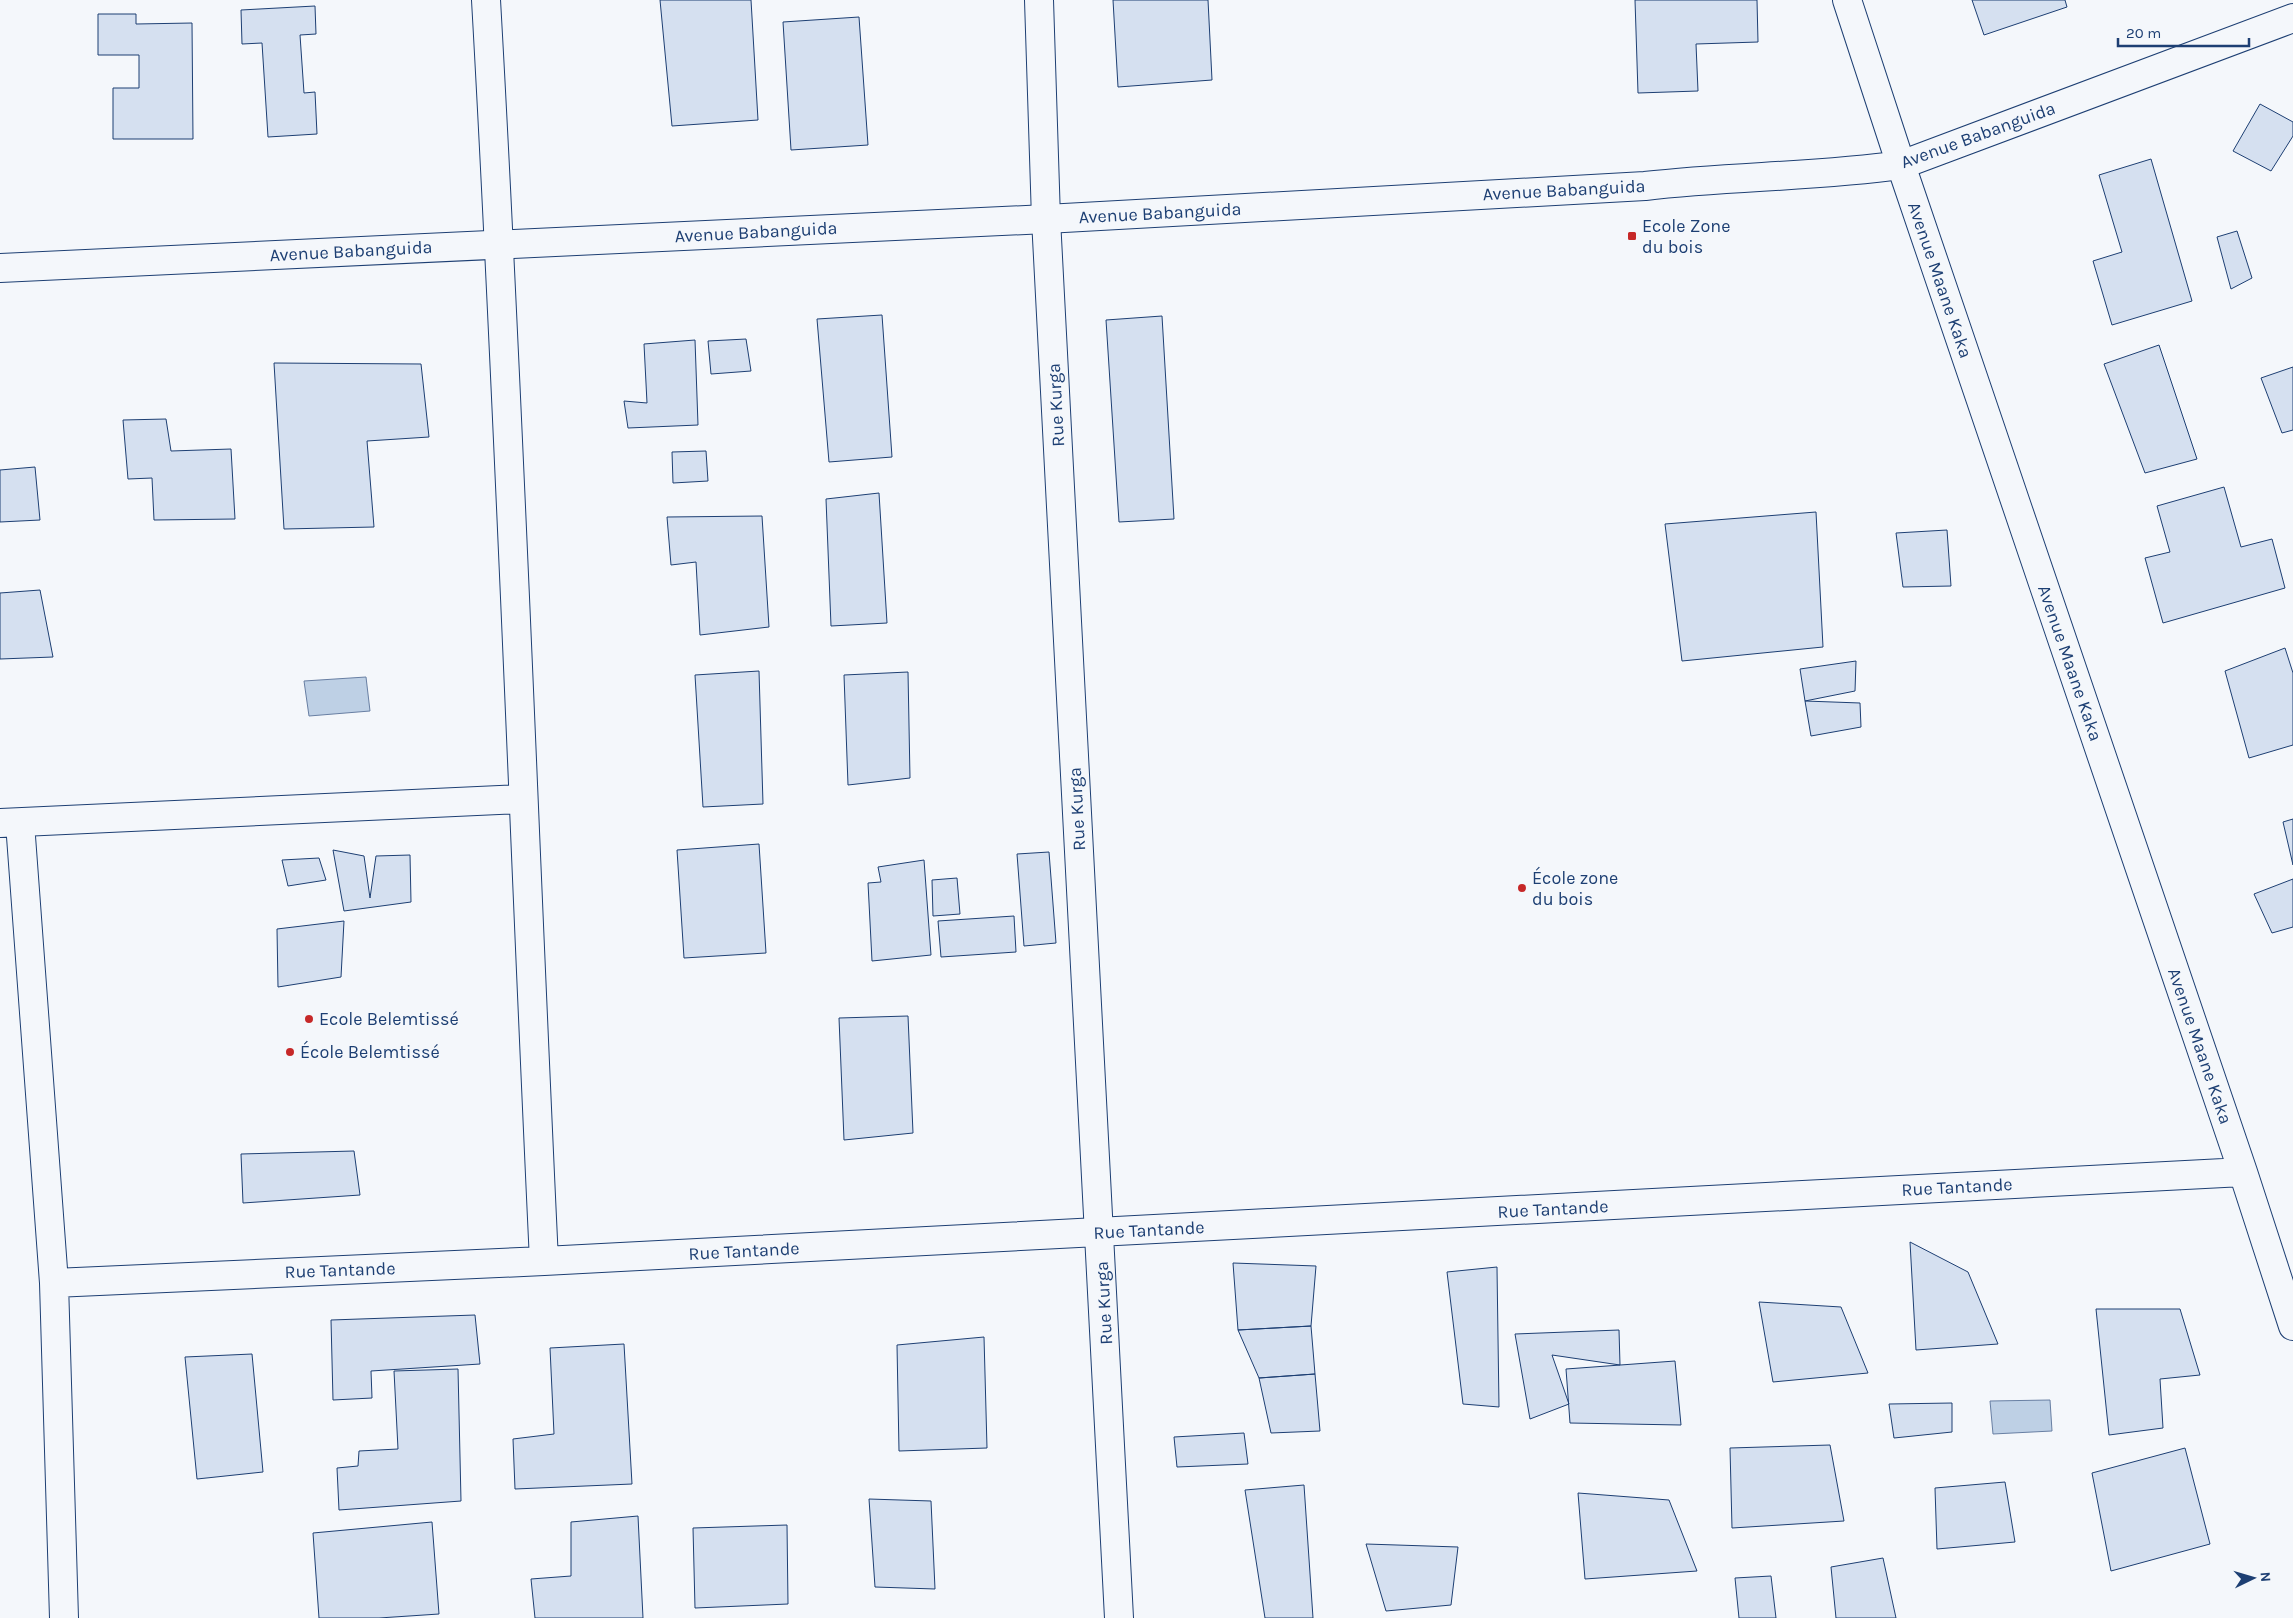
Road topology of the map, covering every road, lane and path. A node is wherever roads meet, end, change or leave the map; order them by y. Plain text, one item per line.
1 (486, 0) edge
2 (1039, 0) edge
3 (1847, 0) edge
4 (2293, 18) edge
5 (1901, 165) junction
6 (1046, 219) junction
7 (500, 244) junction
8 (0, 268) edge
9 (522, 799) junction
10 (10, 823) edge
11 (2243, 1172) junction
12 (1100, 1233) junction
13 (544, 1261) junction
14 (54, 1283) junction
15 (2293, 1326) edge
16 (64, 1618) edge
17 (1119, 1618) edge

1 - 7 street
2 - 6 street, Rue Kurga
3 - 5 street, Avenue Maane Kaka
4 - 5 street, Avenue Babanguida
5 - 6 street, Avenue Babanguida
5 - 11 street, Avenue Maane Kaka
6 - 7 street, Avenue Babanguida
6 - 12 street, Rue Kurga
7 - 8 street, Avenue Babanguida
7 - 9 street
9 - 10 street
9 - 13 street
10 - 14 street
11 - 12 street, Rue Tantande
11 - 15 street, Avenue Maane Kaka
12 - 13 street, Rue Tantande
12 - 17 street, Rue Kurga
13 - 14 street, Rue Tantande
14 - 16 street

